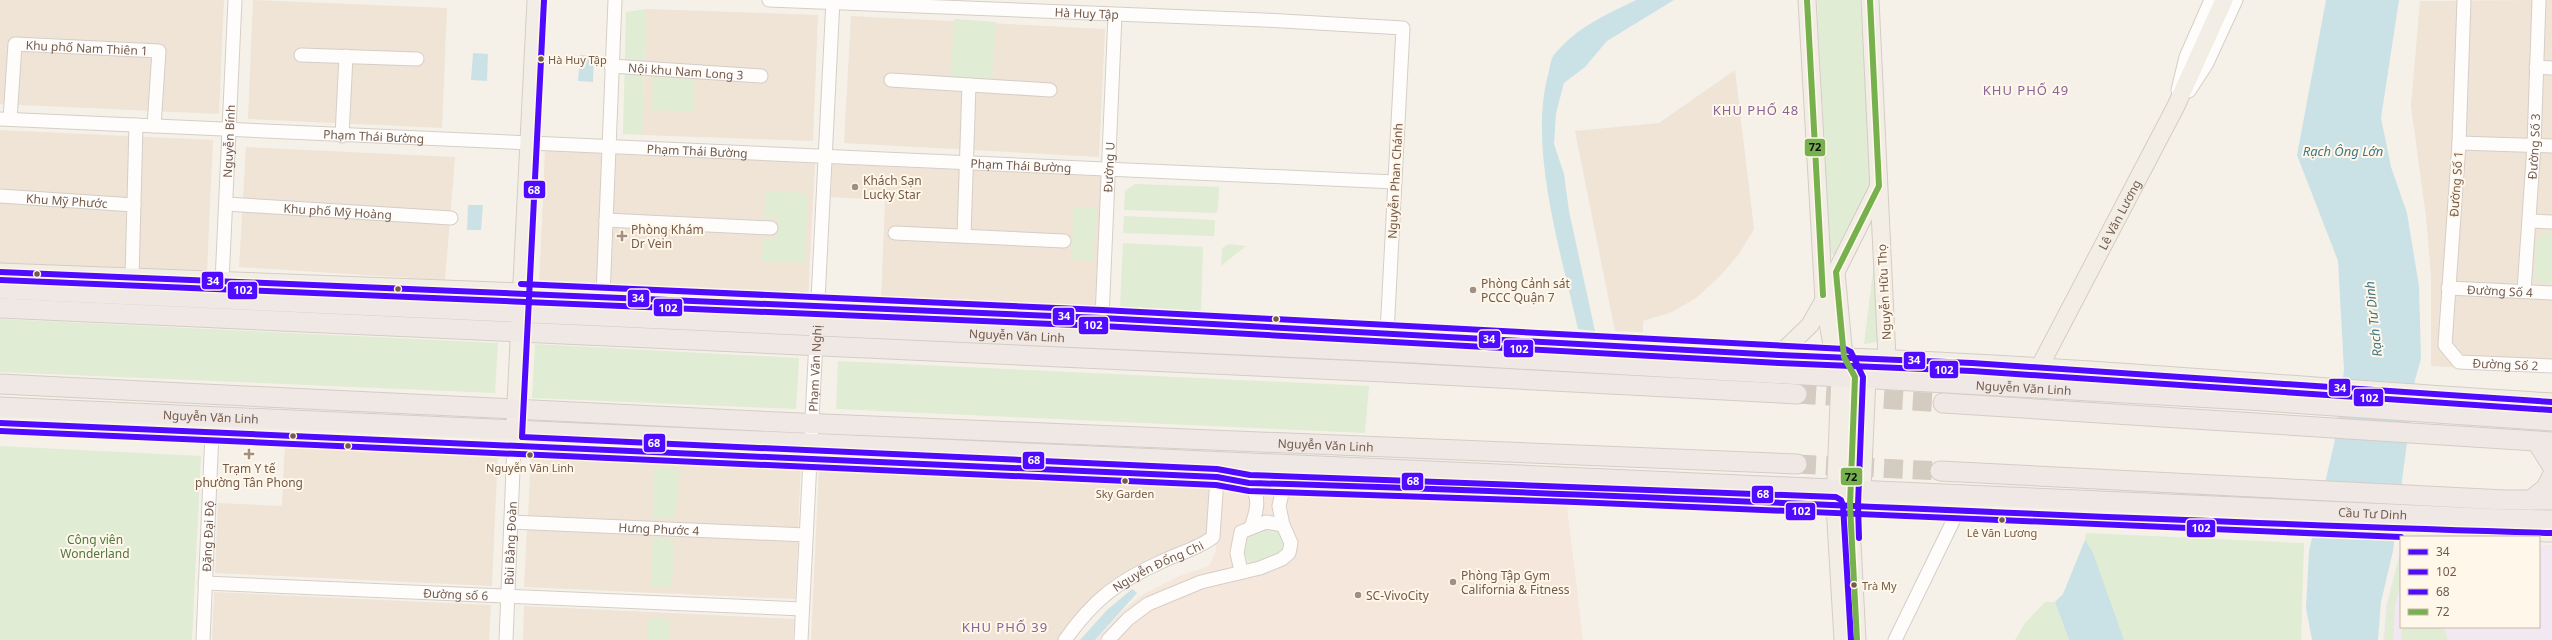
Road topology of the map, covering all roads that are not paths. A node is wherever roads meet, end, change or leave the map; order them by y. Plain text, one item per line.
1 (235, 0) edge
2 (536, 0) edge
3 (615, 0) edge
4 (769, 0) edge
5 (2211, 0) edge
6 (2224, 0) edge
7 (2236, 0) edge
8 (2464, 0) edge
9 (2539, 0) edge
10 (833, 2) edge
11 (1870, 4) edge
12 (1808, 6) edge
13 (1115, 15) junction
14 (1403, 28) joint
15 (301, 54) dead end
16 (346, 56) junction
17 (417, 58) dead end
18 (611, 66) junction
19 (2536, 67) junction
20 (2552, 68) edge
21 (761, 76) dead end
22 (891, 80) dead end
23 (968, 85) junction
24 (1050, 90) dead end
25 (2176, 106) junction
26 (5, 119) edge
27 (136, 126) junction
28 (154, 126) junction
29 (229, 130) junction
30 (342, 136) junction
31 (528, 141) junction
32 (2458, 143) junction
33 (609, 145) junction
34 (2534, 145) junction
35 (2552, 146) edge
36 (824, 154) junction
37 (967, 162) junction
38 (1109, 168) junction
39 (1395, 182) junction
40 (1879, 186) junction
41 (0, 196) edge
42 (226, 204) junction
43 (134, 205) junction
44 (451, 218) dead end
45 (606, 220) junction
46 (2530, 221) junction
47 (2552, 222) edge
48 (771, 228) dead end
49 (895, 233) dead end
50 (964, 236) junction
51 (1064, 241) dead end
52 (0, 272) edge
53 (132, 278) junction
54 (222, 282) junction
55 (2448, 288) junction
56 (0, 289) edge
57 (521, 292) junction
58 (2524, 292) junction
59 (2552, 293) edge
60 (603, 296) junction
61 (1824, 300) junction
62 (817, 306) junction
63 (0, 308) edge
64 (520, 312) junction
65 (1102, 318) junction
66 (816, 324) junction
67 (519, 332) junction
68 (1387, 334) junction
69 (1102, 338) junction
70 (815, 347) junction
71 (1779, 355) junction
72 (1839, 357) junction
73 (1887, 358) junction
74 (2459, 362) joint
75 (2040, 366) junction
76 (2552, 366) edge
77 (1847, 377) junction
78 (0, 384) edge
79 (1797, 394) tunnel mouth
80 (2552, 402) edge
81 (1943, 403) tunnel mouth
82 (0, 407) edge
83 (516, 410) junction
84 (2552, 421) edge
85 (0, 423) edge
86 (212, 424) junction
87 (812, 424) junction
88 (515, 438) junction
89 (2545, 442) edge
90 (811, 452) junction
91 (1796, 464) tunnel mouth
92 (2552, 466) edge
93 (1216, 469) junction
94 (1940, 471) tunnel mouth
95 (2552, 476) edge
96 (1379, 478) junction
97 (1249, 483) junction
98 (1284, 484) junction
99 (1843, 494) junction
100 (2531, 500) junction
101 (2552, 500) edge
102 (1958, 511) junction
103 (2242, 515) junction
104 (2552, 520) edge
105 (511, 522) junction
106 (1283, 525) junction
107 (2502, 526) junction
108 (1251, 527) junction
109 (2552, 533) edge
110 (806, 535) junction
111 (1241, 571) junction
112 (205, 583) junction
113 (508, 597) junction
114 (802, 609) junction
115 (203, 640) edge
116 (506, 640) edge
117 (801, 640) edge
118 (1065, 640) edge
119 (1108, 640) edge
120 (1843, 640) edge
121 (1857, 640) edge
122 (1895, 640) edge

1 - 29 street, Nguyễn Bính
2 - 31 main road
3 - 18 street
4 - 10 street, Hà Huy Tập
5 - 25 street, Lê Văn Lương
6 - 25 main road, Lê Văn Lương
7 - 25 street, Lê Văn Lương
8 - 32 street, Đường Số 1
9 - 19 street, Đường Số 3
10 - 13 street, Hà Huy Tập
10 - 36 street, Phạm Văn Nghị
11 - 40 main road, Nguyễn Hữu Thọ
12 - 61 main road, Nguyễn Hữu Thọ
13 - 14 street, Hà Huy Tập
13 - 38 street, Đường U
14 - 39 street, Nguyễn Phan Chánh
15 - 16 street
16 - 17 street
16 - 30 street
18 - 21 street, Nội khu Nam Long 3
18 - 33 street
19 - 20 street
19 - 34 street, Đường Số 3
22 - 23 street
23 - 24 street
23 - 37 street
25 - 75 main road, Lê Văn Lương
26 - 27 street, Phạm Thái Bường
26 - 28 street, Khu phố Nam Thiên 1
27 - 28 street, Phạm Thái Bường
27 - 43 street
28 - 29 street, Phạm Thái Bường
29 - 30 street, Phạm Thái Bường
29 - 42 street, Nguyễn Bính
30 - 31 street, Phạm Thái Bường
31 - 33 street, Phạm Thái Bường
31 - 57 main road
32 - 34 street
32 - 55 street, Đường Số 1
33 - 36 street, Phạm Thái Bường
33 - 45 street
34 - 35 street
34 - 46 street, Đường Số 3
36 - 37 street, Phạm Thái Bường
36 - 62 street, Phạm Văn Nghị
37 - 38 street, Phạm Thái Bường
37 - 50 street
38 - 39 street, Phạm Thái Bường
38 - 65 street, Đường U
39 - 68 street, Nguyễn Phan Chánh
40 - 72 main road, Nguyễn Hữu Thọ
40 - 73 main road, Nguyễn Hữu Thọ
41 - 43 street, Khu Mỹ Phước
42 - 44 street, Khu phố Mỹ Hoàng
42 - 54 street, Nguyễn Bính
43 - 53 street
45 - 48 street
45 - 60 street
46 - 47 street
46 - 58 street, Đường Số 3
49 - 50 street
50 - 51 street
52 - 53 main road, Nguyễn Văn Linh
53 - 54 main road, Nguyễn Văn Linh
54 - 57 main road, Nguyễn Văn Linh
55 - 58 street, Đường Số 4
55 - 74 street, Đường Số 1
56 - 64 highway, Nguyễn Văn Linh
57 - 60 main road, Nguyễn Văn Linh
57 - 64 main road
58 - 59 street, Đường Số 4
60 - 62 main road, Nguyễn Văn Linh
61 - 71 main road
61 - 72 main road, Nguyễn Hữu Thọ
62 - 65 main road, Nguyễn Văn Linh
62 - 66 street, Phạm Văn Nghị
63 - 67 highway, Nguyễn Văn Linh
64 - 66 highway, Nguyễn Văn Linh
64 - 67 main road
65 - 68 main road, Nguyễn Văn Linh
65 - 69 main road
66 - 69 highway, Nguyễn Văn Linh
66 - 70 street, Phạm Văn Nghị
67 - 70 highway, Nguyễn Văn Linh
67 - 83 main road
68 - 71 main road, Nguyễn Văn Linh
69 - 77 highway, Nguyễn Văn Linh
70 - 79 highway, Nguyễn Văn Linh
70 - 87 street, Phạm Văn Nghị
71 - 72 main road, Nguyễn Văn Linh
72 - 73 main road, Nguyễn Văn Linh
72 - 77 main road, Nguyễn Hữu Thọ
72 - 77 main road, Nguyễn Hữu Thọ
73 - 75 main road, Nguyễn Văn Linh
73 - 77 main road, Nguyễn Hữu Thọ
74 - 76 street, Đường Số 2
75 - 80 main road, Nguyễn Văn Linh
77 - 84 highway, Nguyễn Văn Linh
77 - 99 main road, Nguyễn Hữu Thọ
77 - 99 main road, Nguyễn Hữu Thọ
78 - 83 highway, Nguyễn Văn Linh
81 - 89 highway
82 - 86 highway, Nguyễn Văn Linh
83 - 87 highway, Nguyễn Văn Linh
83 - 88 main road
85 - 86 main road, Nguyễn Văn Linh
86 - 88 highway, Nguyễn Văn Linh
86 - 112 street, Đặng Đại Độ
87 - 90 street, Phạm Văn Nghị
87 - 91 highway, Nguyễn Văn Linh
88 - 90 highway, Nguyễn Văn Linh
88 - 105 street, Bùi Bằng Đoàn
89 - 92 highway
90 - 93 highway, Nguyễn Văn Linh
90 - 110 street, Phạm Văn Nghị
93 - 96 highway, Nguyễn Văn Linh
93 - 97 main road, Nguyễn Văn Linh
93 - 118 street, Nguyễn Đổng Chi
94 - 100 highway, Cầu Tư Dinh
95 - 100 highway
96 - 98 main road, Nguyễn Văn Linh
96 - 99 highway, Nguyễn Văn Linh
97 - 98 main road, Nguyễn Văn Linh
97 - 108 street
98 - 106 street
99 - 102 main road, Nguyễn Văn Linh
99 - 103 highway, Nguyễn Văn Linh
99 - 120 main road, Nguyễn Hữu Thọ
99 - 121 main road, Nguyễn Hữu Thọ
100 - 101 highway
102 - 103 main road, Nguyễn Văn Linh
102 - 122 street
103 - 107 highway, Cầu Tư Dinh
104 - 107 highway
105 - 110 street, Hưng Phước 4
105 - 113 street, Bùi Bằng Đoàn
106 - 108 street
106 - 111 street
107 - 109 main road
108 - 111 street
110 - 114 street, Phạm Văn Nghị
111 - 119 street
112 - 113 street, Đường số 6
112 - 115 street, Đặng Đại Độ
113 - 114 street, Đường số 6
113 - 116 street, Bùi Bằng Đoàn
114 - 117 street, Phạm Văn Nghị

